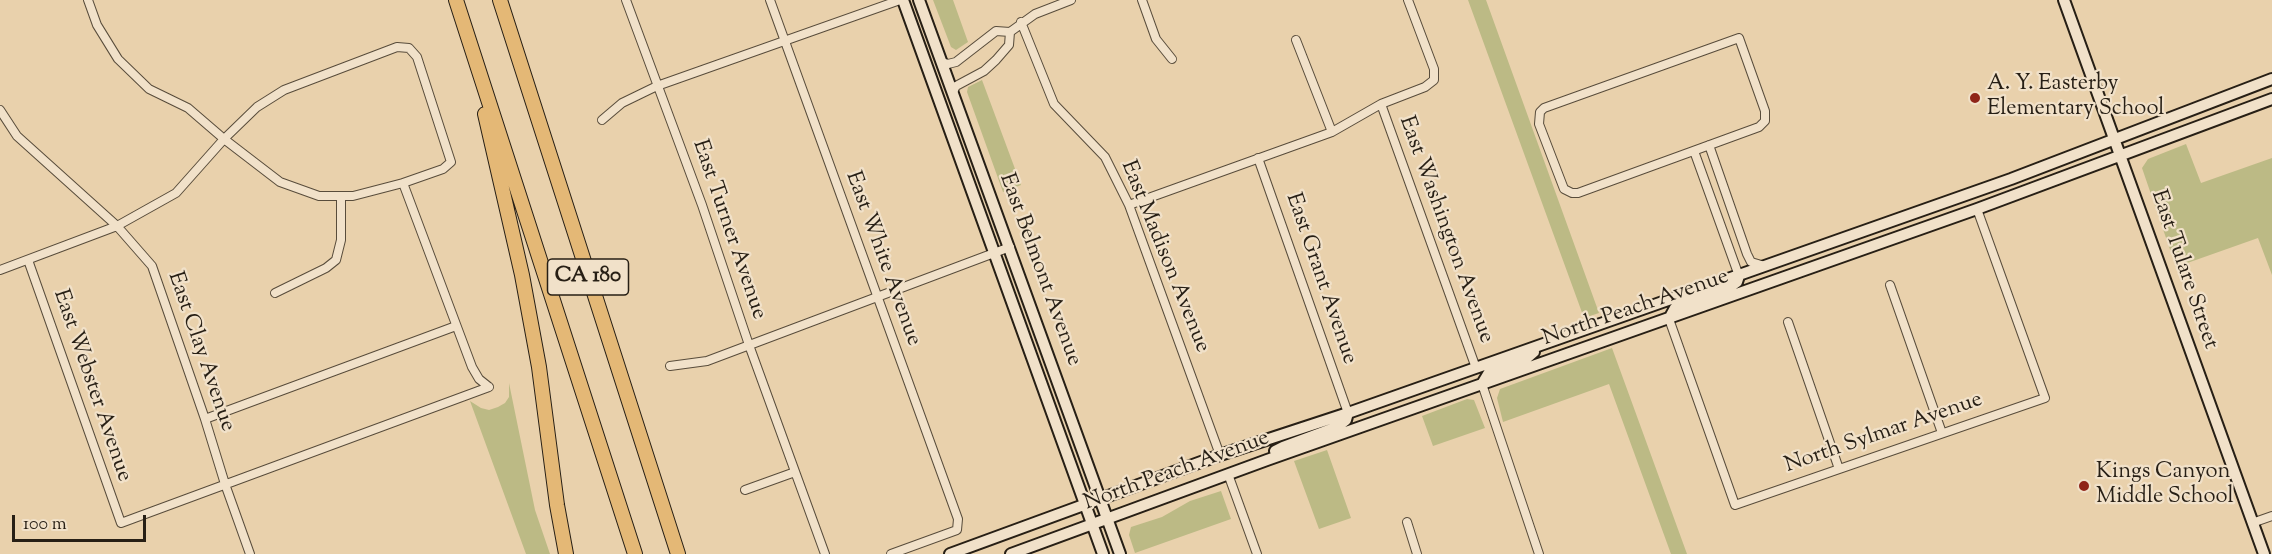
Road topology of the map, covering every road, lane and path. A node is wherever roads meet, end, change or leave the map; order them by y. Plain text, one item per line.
1 (88, 0) edge
2 (456, 0) edge
3 (500, 0) edge
4 (626, 0) edge
5 (770, 0) edge
6 (902, 0) edge
7 (920, 0) edge
8 (1071, 0) edge
9 (1143, 0) edge
10 (1408, 0) edge
11 (2064, 0) edge
12 (1021, 22) junction
13 (464, 24) junction
14 (1010, 32) junction
15 (1296, 40) dead end
16 (785, 42) junction
17 (1172, 59) dead end
18 (942, 62) junction
19 (2272, 79) edge
20 (657, 86) junction
21 (953, 92) junction
22 (2272, 99) edge
23 (1381, 104) junction
24 (0, 110) edge
25 (602, 120) dead end
26 (1332, 132) junction
27 (224, 139) junction
28 (2115, 140) junction
29 (1709, 145) junction
30 (1694, 151) junction
31 (2121, 156) junction
32 (1258, 158) junction
33 (403, 183) junction
34 (341, 196) junction
35 (1129, 205) junction
36 (1977, 209) junction
37 (117, 226) junction
38 (1010, 247) junction
39 (994, 253) junction
40 (28, 260) junction
41 (1766, 266) junction
42 (0, 270) edge
43 (1739, 276) junction
44 (1890, 285) dead end
45 (274, 293) dead end
46 (877, 297) junction
47 (1669, 319) junction
48 (1788, 322) dead end
49 (456, 326) junction
50 (749, 345) junction
51 (1542, 345) junction
52 (670, 366) dead end
53 (1476, 368) junction
54 (619, 375) junction
55 (1482, 384) junction
56 (1348, 413) junction
57 (205, 418) junction
58 (1942, 433) junction
59 (1220, 456) junction
60 (1266, 460) junction
61 (1839, 469) junction
62 (795, 472) junction
63 (1228, 474) junction
64 (225, 484) junction
65 (745, 490) dead end
66 (1101, 499) junction
67 (1085, 504) junction
68 (2272, 516) edge
69 (1107, 518) junction
70 (1407, 522) dead end
71 (2252, 523) junction
72 (1092, 524) junction
73 (250, 554) edge
74 (566, 554) edge
75 (635, 554) edge
76 (678, 554) edge
77 (686, 554) edge
78 (825, 554) edge
79 (891, 554) edge
80 (950, 554) edge
81 (1011, 554) edge
82 (1103, 554) edge
83 (1120, 554) edge
84 (1257, 554) edge
85 (1417, 554) edge
86 (1539, 554) edge
87 (2264, 554) edge

1 - 27 street
2 - 13 highway, CA 180
3 - 54 highway, CA 180
4 - 20 street, East Turner Avenue
5 - 16 street, East White Avenue
6 - 16 street
6 - 39 main road, East Belmont Avenue
7 - 18 main road, East Belmont Avenue
8 - 12 street
9 - 17 street
10 - 23 street
11 - 28 main road, East Tulare Street
12 - 14 street
12 - 35 street, East Madison Avenue
13 - 74 highway
13 - 75 highway, CA 180
14 - 18 street
14 - 21 street
15 - 26 street
16 - 20 street
16 - 46 street, East White Avenue
18 - 21 main road, East Belmont Avenue
19 - 28 main road, North Peach Avenue
20 - 25 street
20 - 50 street, East Turner Avenue
21 - 38 main road, East Belmont Avenue
22 - 31 main road, North Peach Avenue
23 - 26 street
23 - 53 street, East Washington Avenue
24 - 37 street, East Clay Avenue
26 - 32 street
27 - 33 street
27 - 34 street
27 - 37 street
28 - 31 main road, East Tulare Street
28 - 41 main road, North Peach Avenue
29 - 30 street
29 - 30 street
29 - 41 street
30 - 43 street
31 - 36 main road, North Peach Avenue
31 - 71 main road, East Tulare Street
32 - 35 street
32 - 56 street, East Grant Avenue
33 - 34 street
33 - 49 street
34 - 45 street
35 - 59 street, East Madison Avenue
36 - 47 main road, North Peach Avenue
36 - 58 street, North Sylmar Avenue
37 - 40 street
37 - 57 street, East Clay Avenue
38 - 39 street
38 - 66 main road, East Belmont Avenue
39 - 46 street
39 - 67 main road, East Belmont Avenue
40 - 42 street
40 - 64 street, East Webster Avenue
41 - 43 main road, North Peach Avenue
43 - 47 main road
43 - 51 main road, North Peach Avenue
44 - 58 street
46 - 50 street
46 - 79 street, East White Avenue
47 - 55 main road, North Peach Avenue
47 - 61 street, North Sylmar Avenue
48 - 61 street
49 - 57 street
49 - 64 street
50 - 52 street
50 - 62 street, East Turner Avenue
51 - 53 main road, North Peach Avenue
51 - 55 main road
53 - 56 main road, North Peach Avenue
54 - 76 highway, CA 180
54 - 77 highway
55 - 60 main road, North Peach Avenue
55 - 86 street
56 - 59 main road, North Peach Avenue
56 - 60 main road
57 - 64 street, East Clay Avenue
58 - 61 street, North Sylmar Avenue
59 - 66 main road, North Peach Avenue
60 - 63 main road, North Peach Avenue
62 - 65 street
62 - 78 street, East Turner Avenue
63 - 69 main road, North Peach Avenue
63 - 84 street
64 - 73 street, East Clay Avenue
66 - 67 main road, North Peach Avenue
66 - 69 main road, East Belmont Avenue
67 - 72 main road, East Belmont Avenue
67 - 80 main road, North Peach Avenue
68 - 71 street
69 - 72 main road, North Peach Avenue
69 - 83 main road, East Belmont Avenue
70 - 85 street
71 - 87 main road, East Tulare Street
72 - 81 main road, North Peach Avenue
72 - 82 main road, East Belmont Avenue

